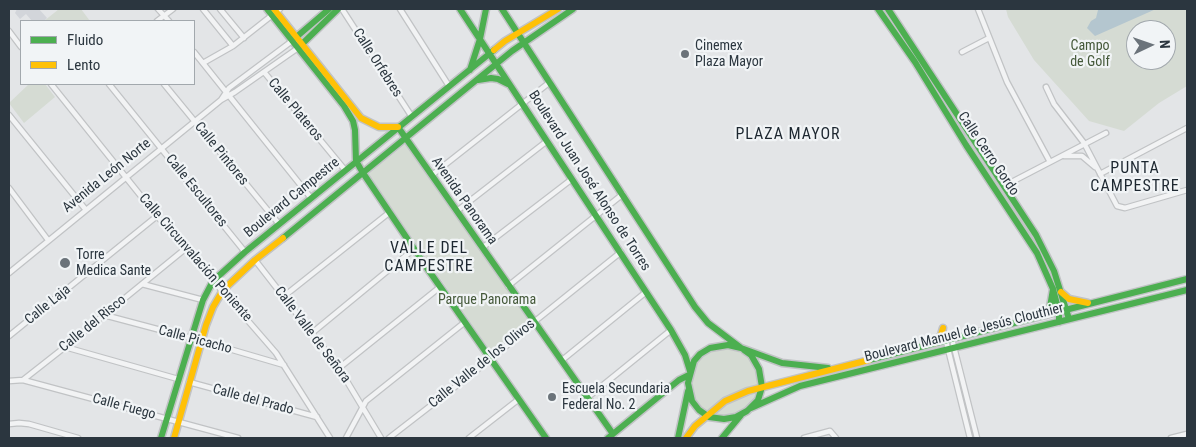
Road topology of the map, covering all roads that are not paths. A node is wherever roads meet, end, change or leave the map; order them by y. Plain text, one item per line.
1 (158, 9) edge
2 (173, 9) edge
3 (203, 9) edge
4 (220, 9) edge
5 (267, 9) edge
6 (329, 9) edge
7 (340, 9) edge
8 (400, 9) edge
9 (460, 9) edge
10 (486, 9) edge
11 (502, 9) edge
12 (558, 9) edge
13 (573, 9) edge
14 (878, 9) edge
15 (888, 9) edge
16 (978, 9) edge
17 (276, 11) edge
18 (164, 16) junction
19 (158, 20) edge
20 (167, 20) edge
21 (9, 32) edge
22 (518, 33) junction
23 (244, 38) junction
24 (989, 38) junction
25 (295, 39) junction
26 (480, 40) junction
27 (524, 42) junction
28 (300, 45) junction
29 (20, 46) edge
30 (233, 46) junction
31 (962, 52) dead end
32 (195, 53) edge
33 (490, 54) junction
34 (203, 63) junction
35 (496, 63) junction
36 (264, 72) junction
37 (467, 72) junction
38 (478, 80) junction
39 (550, 82) junction
40 (52, 85) edge
41 (110, 85) edge
42 (165, 85) edge
43 (472, 85) junction
44 (449, 86) junction
45 (1046, 87) dead end
46 (513, 88) junction
47 (225, 91) junction
48 (228, 96) junction
49 (221, 100) junction
50 (522, 103) junction
51 (9, 115) edge
52 (412, 117) junction
53 (194, 121) junction
54 (398, 127) junction
55 (1187, 128) edge
56 (1106, 133) dead end
57 (406, 139) junction
58 (547, 141) junction
59 (1084, 143) junction
60 (162, 148) junction
61 (1063, 156) junction
62 (356, 161) junction
63 (1050, 162) junction
64 (1097, 168) junction
65 (345, 170) junction
66 (363, 173) junction
67 (1100, 174) junction
68 (432, 175) junction
69 (127, 177) junction
70 (572, 179) junction
71 (1004, 186) junction
72 (9, 188) edge
73 (1187, 190) edge
74 (623, 194) junction
75 (311, 198) junction
76 (86, 210) junction
77 (457, 211) junction
78 (390, 212) junction
79 (596, 214) junction
80 (157, 216) junction
81 (279, 224) junction
82 (48, 240) junction
83 (482, 248) junction
84 (185, 249) junction
85 (414, 249) junction
86 (245, 252) junction
87 (620, 252) junction
88 (255, 260) junction
89 (9, 273) edge
90 (1187, 279) edge
91 (213, 281) junction
92 (142, 284) junction
93 (508, 286) junction
94 (440, 287) junction
95 (1053, 289) junction
96 (222, 290) junction
97 (1187, 290) edge
98 (646, 292) junction
99 (1061, 292) junction
100 (283, 297) junction
101 (203, 300) junction
102 (1091, 304) junction
103 (1066, 310) junction
104 (1059, 312) junction
105 (104, 315) junction
106 (1046, 315) junction
107 (1069, 319) junction
108 (465, 322) junction
109 (534, 322) junction
110 (1059, 322) junction
111 (943, 328) dead end
112 (671, 330) junction
113 (312, 333) junction
114 (9, 336) edge
115 (190, 338) junction
116 (202, 340) junction
117 (949, 340) junction
118 (934, 344) junction
119 (65, 347) junction
120 (742, 349) junction
121 (951, 349) junction
122 (491, 359) junction
123 (561, 361) junction
124 (285, 365) junction
125 (339, 368) junction
126 (839, 368) junction
127 (690, 373) junction
128 (178, 379) junction
129 (23, 380) junction
130 (9, 381) edge
131 (189, 382) junction
132 (762, 387) junction
133 (689, 389) junction
134 (587, 398) junction
135 (519, 399) junction
136 (362, 405) junction
137 (751, 408) junction
138 (706, 415) junction
139 (741, 415) junction
140 (167, 418) junction
141 (317, 418) junction
142 (178, 422) junction
143 (9, 424) edge
144 (1187, 434) edge
145 (610, 436) edge
146 (543, 437) edge
147 (78, 438) edge
148 (161, 438) edge
149 (174, 438) edge
150 (238, 438) edge
151 (330, 438) edge
152 (346, 438) edge
153 (381, 438) edge
154 (389, 438) edge
155 (469, 438) edge
156 (678, 438) edge
157 (686, 438) edge
158 (722, 438) edge
159 (804, 438) edge
160 (836, 438) edge
161 (970, 438) edge
162 (976, 438) edge
163 (1171, 438) edge

1 - 18 street
2 - 18 street
3 - 30 street
4 - 23 street
5 - 17 main road
6 - 25 main road, Avenida León Norte
7 - 28 main road, Avenida León Norte
7 - 52 street, Calle Orfebres
8 - 44 street
9 - 26 main road, Boulevard Juan José Alonso de Torres
10 - 26 main road
11 - 22 main road, Boulevard Juan José Alonso de Torres
12 - 22 main road, Boulevard Campestre
13 - 27 main road, Boulevard Campestre
14 - 95 main road, Calle Cerro Gordo
15 - 71 main road, Calle Cerro Gordo
16 - 24 street
17 - 23 street
17 - 25 main road
18 - 19 street
18 - 20 street
21 - 29 street
22 - 27 main road, Boulevard Juan José Alonso de Torres
22 - 33 main road, Boulevard Campestre
23 - 30 street
24 - 31 street
24 - 63 street
25 - 28 main road
25 - 47 street, Avenida León Norte
26 - 33 main road, Boulevard Juan José Alonso de Torres
26 - 37 main road
27 - 35 main road, Boulevard Campestre
27 - 39 main road, Boulevard Juan José Alonso de Torres
28 - 36 street, Avenida León Norte
28 - 54 main road
28 - 62 main road
30 - 34 street
32 - 34 street
33 - 35 main road, Boulevard Juan José Alonso de Torres
33 - 37 main road, Boulevard Campestre
34 - 47 street
35 - 38 main road, Boulevard Campestre
35 - 46 main road, Boulevard Juan José Alonso de Torres
36 - 48 street, Avenida León Norte
36 - 65 street, Calle Plateros
37 - 43 main road
37 - 44 main road, Boulevard Campestre
38 - 43 main road, Boulevard Campestre
38 - 46 main road
39 - 50 street
39 - 74 main road, Boulevard Juan José Alonso de Torres
40 - 69 street, Calle Circunvalación Poniente
41 - 60 street, Calle Escultores
42 - 53 street, Calle Pintores
43 - 57 main road, Boulevard Campestre
44 - 52 main road, Boulevard Campestre
45 - 59 street
46 - 50 main road, Boulevard Juan José Alonso de Torres
47 - 48 street
47 - 49 street, Avenida León Norte
48 - 49 street, Avenida León Norte
48 - 75 street
49 - 53 street, Avenida León Norte
50 - 58 main road, Boulevard Juan José Alonso de Torres
50 - 68 street
51 - 76 street
52 - 54 main road, Boulevard Campestre
53 - 60 street, Avenida León Norte
53 - 81 street, Calle Pintores
54 - 57 main road, Avenida Panorama
54 - 62 main road, Boulevard Campestre
55 - 67 street
56 - 59 street
57 - 66 main road, Boulevard Campestre
57 - 68 main road, Avenida Panorama
58 - 70 main road, Boulevard Juan José Alonso de Torres
58 - 77 street
59 - 61 street
59 - 64 street
60 - 69 street, Avenida León Norte
60 - 86 street, Calle Escultores
61 - 63 street
61 - 64 street
62 - 65 main road, Boulevard Campestre
62 - 66 main road
63 - 71 street
64 - 67 street
65 - 75 main road, Boulevard Campestre
66 - 78 main road
66 - 88 main road, Boulevard Campestre
67 - 73 street
68 - 77 main road, Avenida Panorama
69 - 76 street, Avenida León Norte
69 - 80 street, Calle Circunvalación Poniente
70 - 79 main road, Boulevard Juan José Alonso de Torres
70 - 83 street
71 - 99 main road, Calle Cerro Gordo
72 - 82 street
74 - 79 street
74 - 120 main road, Boulevard Juan José Alonso de Torres
75 - 81 main road, Boulevard Campestre
76 - 82 street, Avenida León Norte
77 - 83 main road, Avenida Panorama
78 - 85 main road
78 - 100 street
79 - 87 main road, Boulevard Juan José Alonso de Torres
79 - 93 street
80 - 84 street, Calle Circunvalación Poniente
80 - 114 street, Calle Laja
81 - 86 main road, Boulevard Campestre
82 - 89 street, Avenida León Norte
83 - 93 main road, Avenida Panorama
84 - 91 street, Calle Circunvalación Poniente
84 - 92 street, Calle del Risco
85 - 94 main road
85 - 113 street
86 - 91 main road, Boulevard Campestre
87 - 98 main road, Boulevard Juan José Alonso de Torres
87 - 109 street, Calle Valle de los Olivos
88 - 96 main road, Boulevard Campestre
88 - 100 street, Calle Valle de Señora
90 - 102 main road, Boulevard Manuel de Jesús Clouthier
91 - 96 street, Calle Circunvalación Poniente
91 - 101 main road, Boulevard Campestre
92 - 101 street
92 - 105 street, Calle del Risco
93 - 109 main road, Avenida Panorama
94 - 108 main road
94 - 125 street
95 - 104 main road, Calle Cerro Gordo
95 - 106 main road
96 - 116 main road, Boulevard Campestre
96 - 124 street, Calle Circunvalación Poniente
97 - 107 main road, Boulevard Manuel de Jesús Clouthier
98 - 112 main road, Boulevard Juan José Alonso de Torres
98 - 123 street
99 - 102 main road
99 - 103 main road, Calle Cerro Gordo
100 - 113 street, Calle Valle de Señora
101 - 115 main road, Boulevard Campestre
102 - 103 main road, Boulevard Manuel de Jesús Clouthier
103 - 104 main road, Boulevard Manuel de Jesús Clouthier
103 - 107 main road, Calle Cerro Gordo
104 - 106 main road, Boulevard Manuel de Jesús Clouthier
104 - 110 main road, Calle Cerro Gordo
105 - 115 street, Calle Picacho
105 - 119 street, Calle del Risco
106 - 117 main road, Boulevard Manuel de Jesús Clouthier
107 - 110 main road, Boulevard Manuel de Jesús Clouthier
108 - 122 main road
108 - 136 street
109 - 122 street, Calle Valle de los Olivos
109 - 123 main road, Avenida Panorama
110 - 121 main road, Boulevard Manuel de Jesús Clouthier
111 - 118 main road
112 - 127 main road, Boulevard Juan José Alonso de Torres
112 - 134 street
113 - 125 street, Calle Valle de Señora
115 - 116 street, Calle Picacho
115 - 128 main road, Boulevard Campestre
116 - 124 street, Calle Picacho
116 - 131 main road, Boulevard Campestre
117 - 118 main road, Boulevard Manuel de Jesús Clouthier
117 - 121 street
118 - 126 main road, Boulevard Manuel de Jesús Clouthier
119 - 128 street
119 - 129 street, Calle del Risco
120 - 126 main road
120 - 127 main road
120 - 132 main road
121 - 137 main road, Boulevard Manuel de Jesús Clouthier
121 - 161 street
121 - 162 street
122 - 135 main road
122 - 154 street, Calle Valle de los Olivos
123 - 134 main road, Avenida Panorama
124 - 141 street, Calle Circunvalación Poniente
125 - 136 street, Calle Valle de Señora
126 - 132 main road, Boulevard Manuel de Jesús Clouthier
127 - 133 main road
127 - 145 main road
128 - 140 main road, Boulevard Campestre
129 - 130 street, Calle Fuego
129 - 140 street, Calle Fuego
131 - 141 street, Calle del Prado
131 - 142 main road, Boulevard Campestre
132 - 137 main road
132 - 138 main road
133 - 138 main road
133 - 156 main road
134 - 145 main road, Avenida Panorama
135 - 146 main road
135 - 155 street
136 - 152 street
136 - 153 street, Calle Valle de Señora
137 - 139 main road, Boulevard Manuel de Jesús Clouthier
138 - 139 main road
138 - 157 main road
139 - 158 main road
140 - 142 street, Calle Fuego
140 - 148 main road, Boulevard Campestre
141 - 151 street, Calle Circunvalación Poniente
142 - 149 main road, Boulevard Campestre
142 - 150 street, Calle Fuego
143 - 147 street
144 - 163 street
159 - 160 street

